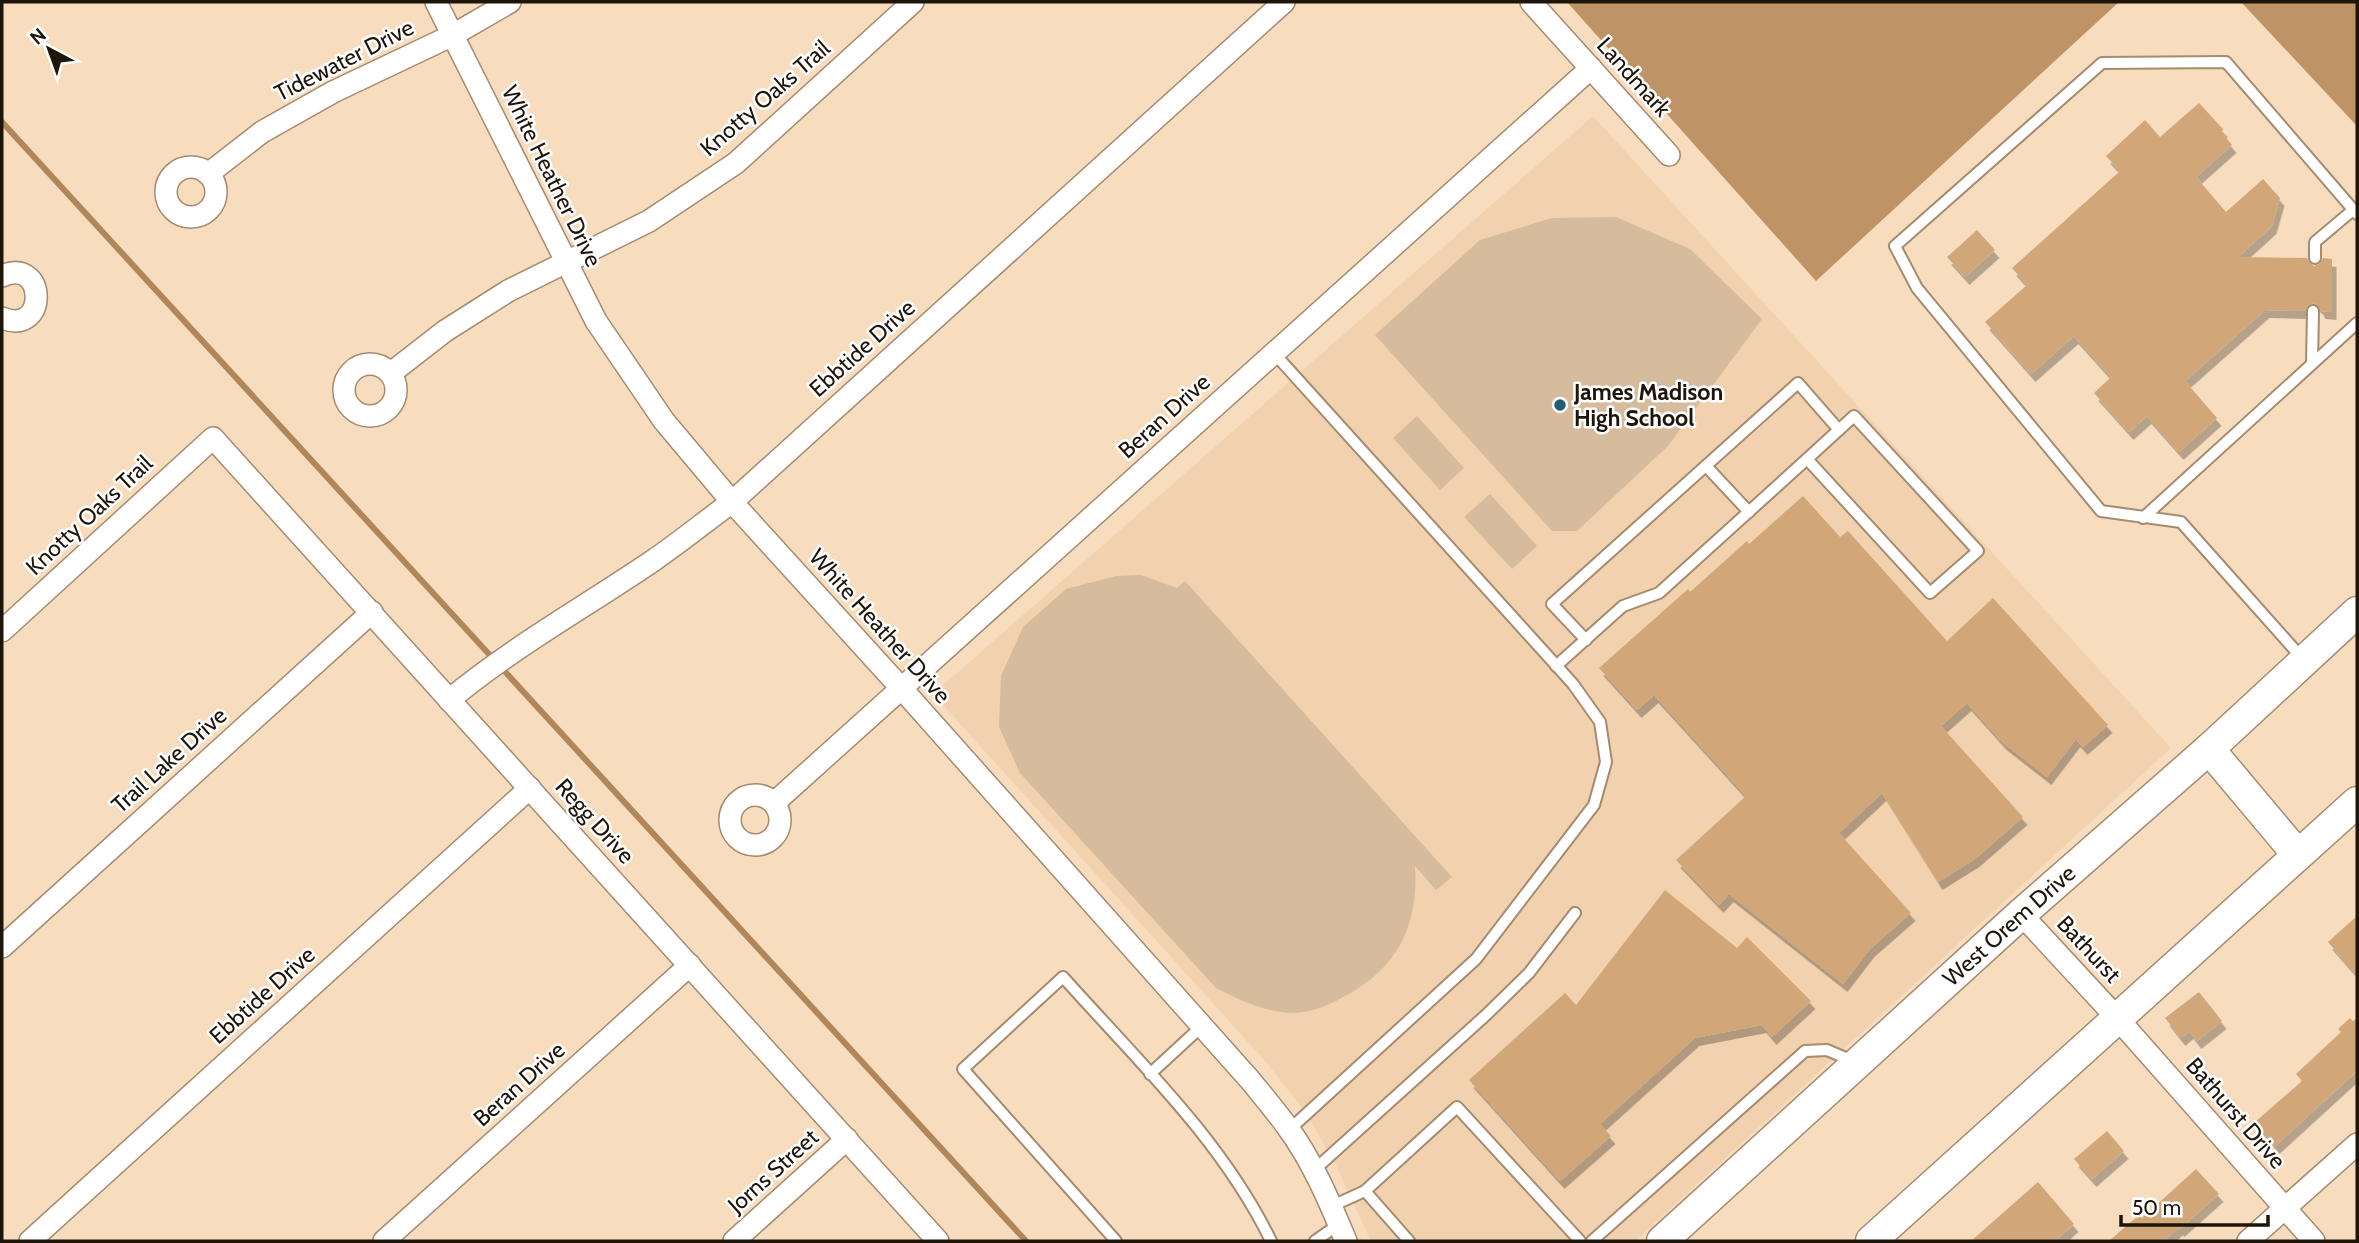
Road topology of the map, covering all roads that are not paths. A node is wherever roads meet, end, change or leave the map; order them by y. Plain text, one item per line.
1 (436, 2) edge
2 (510, 2) edge
3 (913, 2) edge
4 (1284, 2) edge
5 (1531, 2) edge
6 (453, 35) junction
7 (1591, 68) junction
8 (1669, 155) dead end
9 (208, 174) dead end
10 (2355, 212) edge
11 (2315, 258) dead end
12 (565, 261) junction
13 (2, 276) edge
14 (2314, 311) dead end
15 (2, 317) edge
16 (2357, 323) edge
17 (1273, 352) junction
18 (2312, 363) junction
19 (391, 373) dead end
20 (1839, 430) junction
21 (213, 438) joint
22 (1807, 459) junction
23 (1706, 466) junction
24 (732, 502) junction
25 (1749, 512) junction
26 (2143, 518) junction
27 (372, 612) junction
28 (2357, 612) edge
29 (2, 631) edge
30 (1586, 640) junction
31 (2305, 661) junction
32 (1556, 666) junction
33 (902, 689) junction
34 (449, 700) junction
35 (2209, 749) junction
36 (530, 788) junction
37 (2357, 802) edge
38 (774, 803) dead end
39 (2298, 855) junction
40 (1575, 912) dead end
41 (2021, 914) junction
42 (2, 947) edge
43 (690, 965) junction
44 (2118, 1019) junction
45 (1202, 1026) junction
46 (1857, 1064) junction
47 (1150, 1074) junction
48 (1290, 1129) junction
49 (847, 1139) junction
50 (2357, 1144) edge
51 (1313, 1171) junction
52 (1365, 1191) junction
53 (2285, 1208) junction
54 (1339, 1224) edge
55 (30, 1241) edge
56 (384, 1241) edge
57 (734, 1241) edge
58 (938, 1241) edge
59 (1116, 1241) edge
60 (1271, 1241) edge
61 (1315, 1241) edge
62 (1409, 1241) edge
63 (1580, 1241) edge
64 (1592, 1241) edge
65 (1662, 1241) edge
66 (1871, 1241) edge
67 (2248, 1241) edge
68 (2314, 1241) edge

1 - 6 street, White Heather Drive
2 - 6 street, Tidewater Drive
3 - 12 street, Knotty Oaks Trail
4 - 24 street, Ebbtide Drive
5 - 7 street, Landmark
6 - 9 street, Tidewater Drive
6 - 12 street, White Heather Drive
7 - 8 street, Landmark
7 - 17 street, Beran Drive
10 - 11 lane
10 - 26 lane
12 - 19 street, Knotty Oaks Trail
12 - 24 street, White Heather Drive
13 - 15 street
14 - 18 lane
16 - 18 lane
17 - 32 lane
17 - 33 street, Beran Drive
18 - 26 lane
20 - 22 lane
20 - 22 lane
20 - 23 lane
21 - 27 street, Regg Drive
21 - 29 street, Knotty Oaks Trail
22 - 25 lane
23 - 25 lane
23 - 30 lane
24 - 33 street, White Heather Drive
24 - 34 street, Ebbtide Drive
25 - 30 lane
26 - 31 lane
27 - 34 street, Regg Drive
27 - 42 street, Trail Lake Drive
28 - 31 main road, West Orem Drive
30 - 32 lane
31 - 35 main road, West Orem Drive
32 - 48 lane
33 - 38 street, Beran Drive
33 - 45 street, White Heather Drive
34 - 36 street, Regg Drive
35 - 39 main road
35 - 41 main road, West Orem Drive
36 - 43 street, Regg Drive
36 - 55 street, Ebbtide Drive
37 - 39 main road
39 - 44 main road
40 - 51 lane
41 - 44 street, Bathurst
41 - 46 main road, West Orem Drive
43 - 49 street, Regg Drive
43 - 56 street, Beran Drive
44 - 53 street, Bathurst Drive
44 - 66 main road
45 - 47 lane
45 - 48 street, White Heather Drive
46 - 64 lane
46 - 65 main road, West Orem Drive
47 - 59 lane
47 - 60 lane
48 - 51 street, White Heather Drive
49 - 57 street, Jorns Street
49 - 58 street, Regg Drive
50 - 53 street
51 - 54 street, White Heather Drive
52 - 54 lane
52 - 62 lane
52 - 63 lane
53 - 67 street
53 - 68 street, Bathurst Drive
54 - 61 lane

